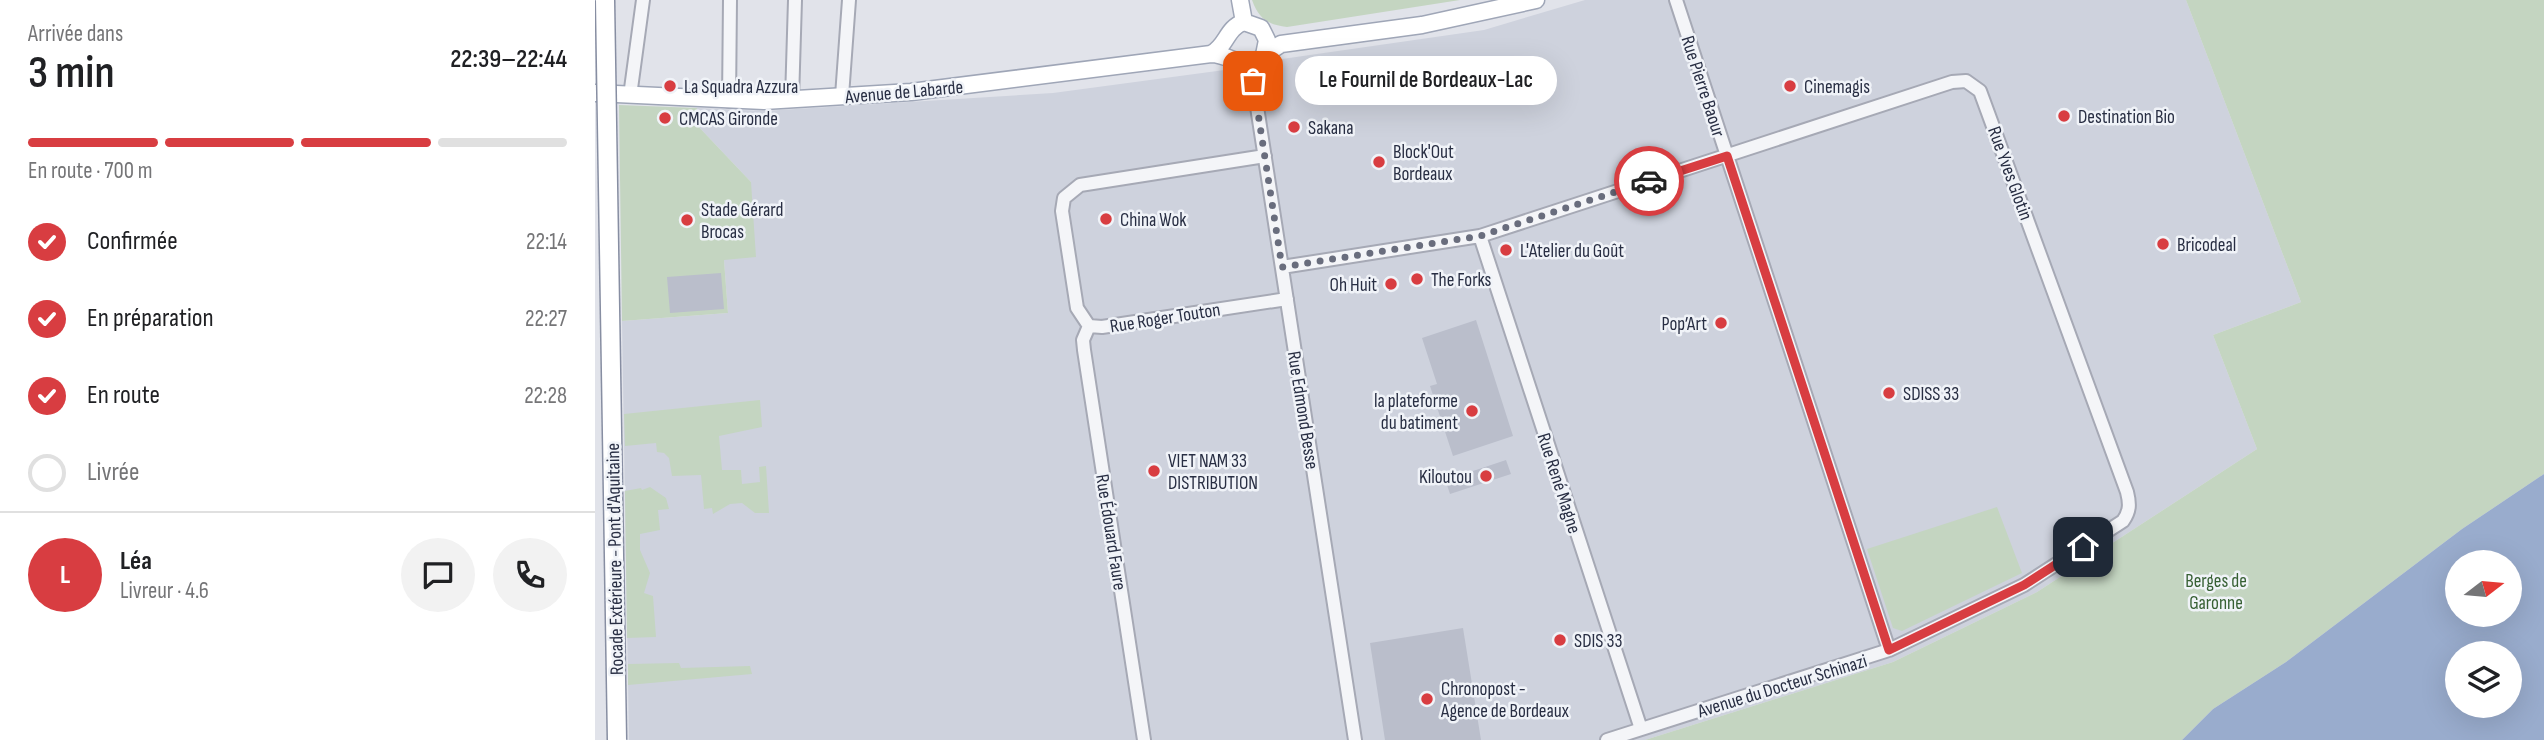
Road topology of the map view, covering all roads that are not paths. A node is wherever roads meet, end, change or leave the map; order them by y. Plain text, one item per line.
1 (605, 0) edge
2 (643, 0) edge
3 (730, 0) edge
4 (795, 0) edge
5 (849, 0) edge
6 (1240, 0) edge
7 (1536, 0) edge
8 (1676, 0) edge
9 (1244, 22) junction
10 (1266, 35) junction
11 (1226, 39) junction
12 (1280, 44) junction
13 (1212, 54) junction
14 (1248, 60) junction
15 (595, 65) edge
16 (595, 93) edge
17 (630, 96) junction
18 (842, 96) junction
19 (729, 100) junction
20 (792, 100) junction
21 (1265, 156) junction
22 (1727, 156) junction
23 (1480, 236) junction
24 (1282, 267) junction
25 (1287, 299) junction
26 (1089, 326) junction
27 (2130, 509) joint
28 (1889, 650) junction
29 (1641, 729) junction
30 (606, 740) edge
31 (617, 740) edge
32 (1144, 740) edge
33 (1355, 740) edge
34 (1607, 740) edge

1 - 31 highway, Rocade Extérieure - Pont d'Aquitaine, bridge
2 - 17 street
3 - 19 street
4 - 20 street
5 - 18 street
6 - 9 main road
7 - 12 main road
8 - 22 street, Rue Pierre Baour
9 - 10 main road
9 - 11 main road
10 - 12 main road
10 - 14 main road
11 - 13 main road
11 - 14 main road
12 - 14 main road
13 - 14 main road, Avenue de Labarde
13 - 18 main road, Avenue de Labarde
14 - 21 street, Rue Edmond Besse
15 - 30 highway
16 - 17 main road, Avenue de Labarde
17 - 19 main road, Avenue de Labarde
18 - 20 main road, Avenue de Labarde
19 - 20 main road, Avenue de Labarde
21 - 24 street, Rue Edmond Besse
21 - 26 street, Rue Roger Touton
22 - 23 street
22 - 27 street, Rue Yves Glotin
22 - 28 street, Rue Pierre Baour
23 - 24 street
23 - 29 street, Rue René Magne
24 - 25 street, Rue Edmond Besse
25 - 26 street, Rue Roger Touton
25 - 33 street, Rue Edmond Besse
26 - 32 street, Rue Édouard Faure
27 - 28 street, Avenue du Docteur Schinazi
28 - 29 street, Avenue du Docteur Schinazi
29 - 34 street, Avenue du Docteur Schinazi

